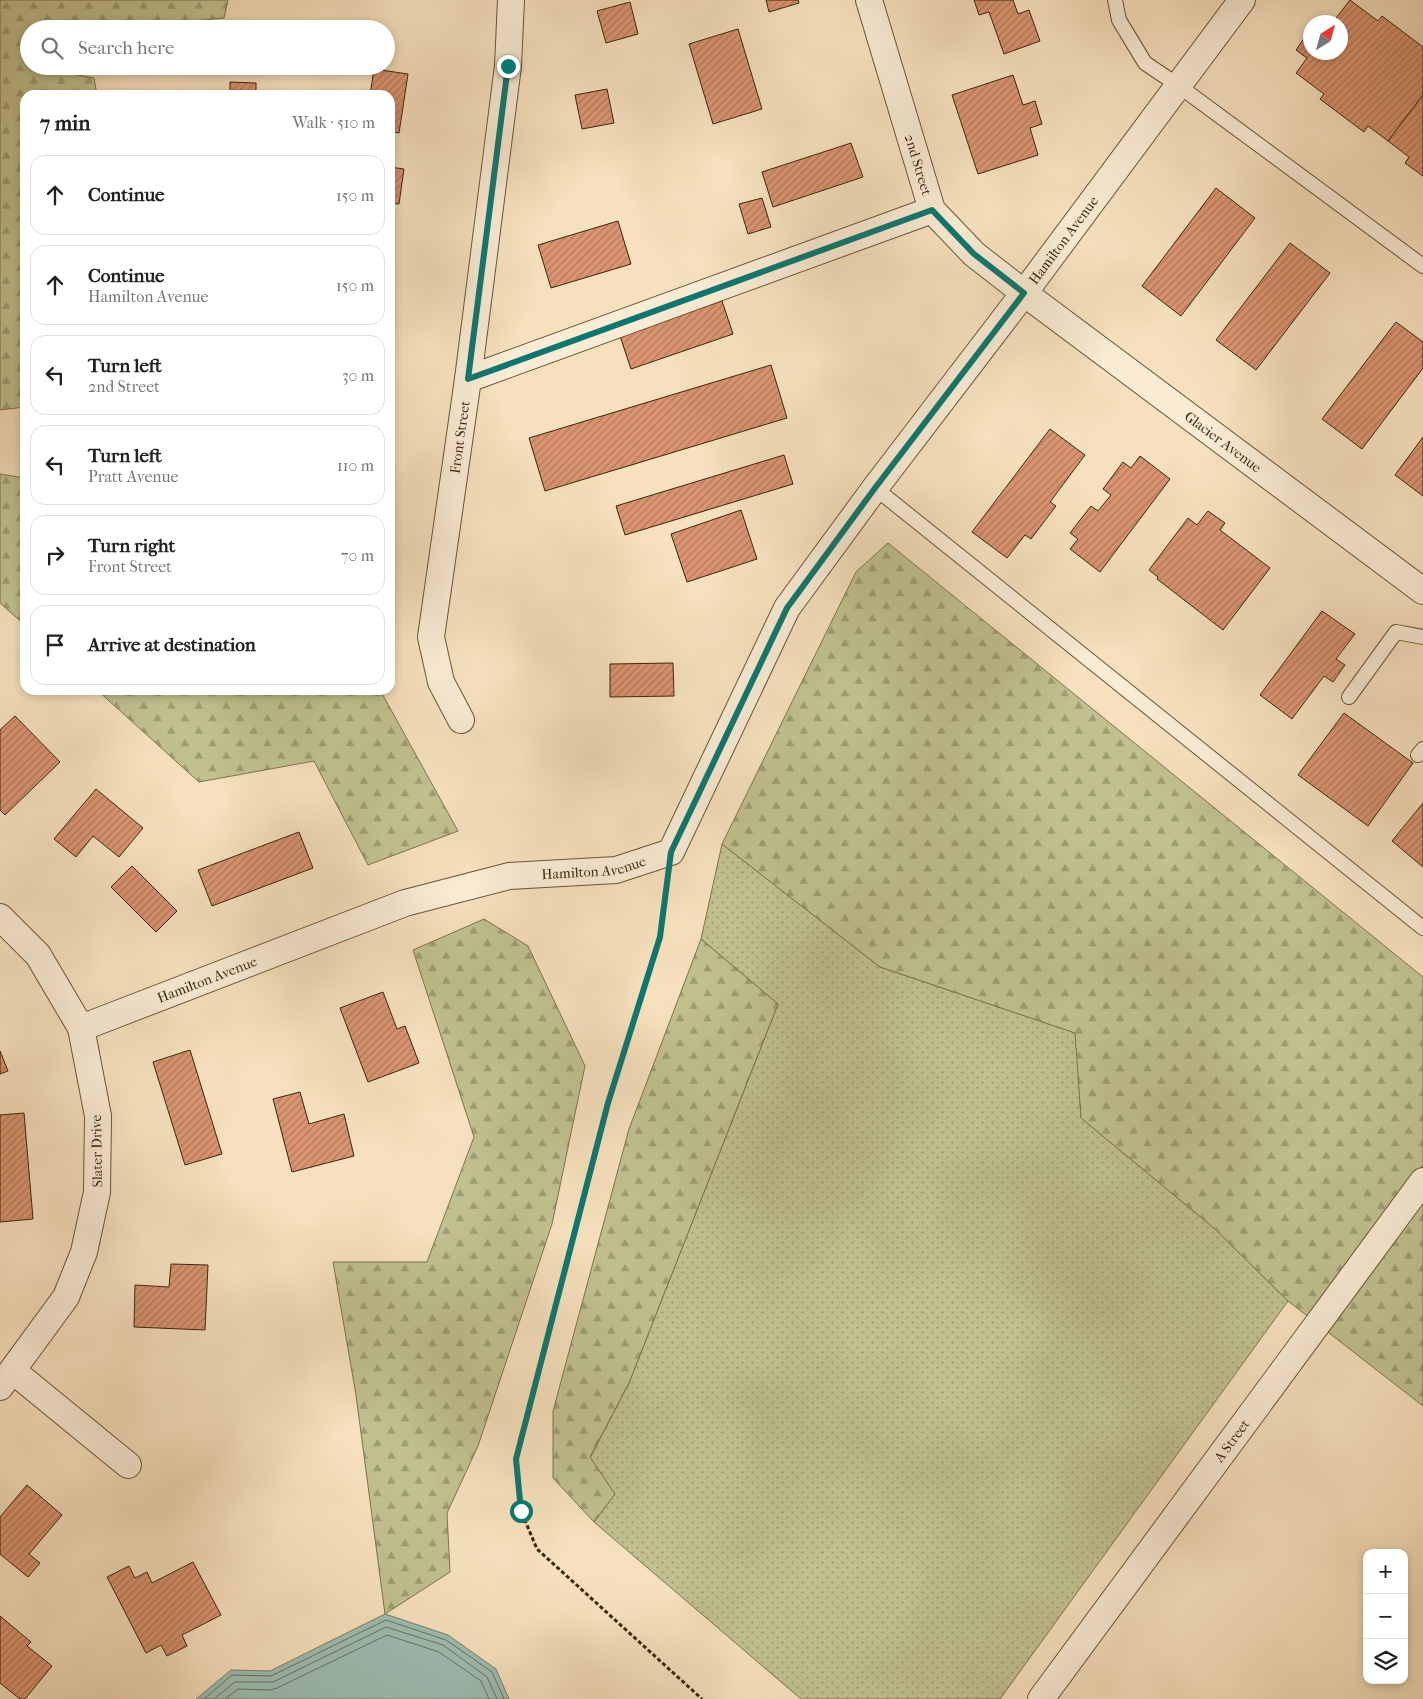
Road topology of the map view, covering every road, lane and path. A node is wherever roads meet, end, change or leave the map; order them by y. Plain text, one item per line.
1 (510, 0) edge
2 (869, 0) edge
3 (1115, 0) edge
4 (1242, 0) edge
5 (1179, 86) junction
6 (932, 210) junction
7 (1423, 266) edge
8 (1024, 293) junction
9 (468, 379) junction
10 (875, 488) junction
11 (1423, 591) edge
12 (1423, 636) edge
13 (1349, 697) dead end
14 (461, 720) dead end
15 (671, 852) junction
16 (0, 917) edge
17 (1423, 928) edge
18 (81, 1028) junction
19 (1423, 1181) edge
20 (6, 1379) edge
21 (128, 1465) dead end
22 (702, 1699) edge
23 (1041, 1699) edge

1 - 9 street, Front Street
2 - 6 street, 2nd Street
3 - 5 lane
4 - 5 street, Hamilton Avenue
5 - 7 lane
5 - 8 street, Hamilton Avenue
6 - 8 street, 2nd Street
6 - 9 street
8 - 10 street, Hamilton Avenue
8 - 11 street, Glacier Avenue
9 - 14 street, Front Street
10 - 15 street, Hamilton Avenue
10 - 17 lane
12 - 13 lane
15 - 18 street, Hamilton Avenue
15 - 22 path
16 - 18 street, Slater Drive
18 - 20 street, Slater Drive
19 - 23 street, A Street
20 - 21 street

